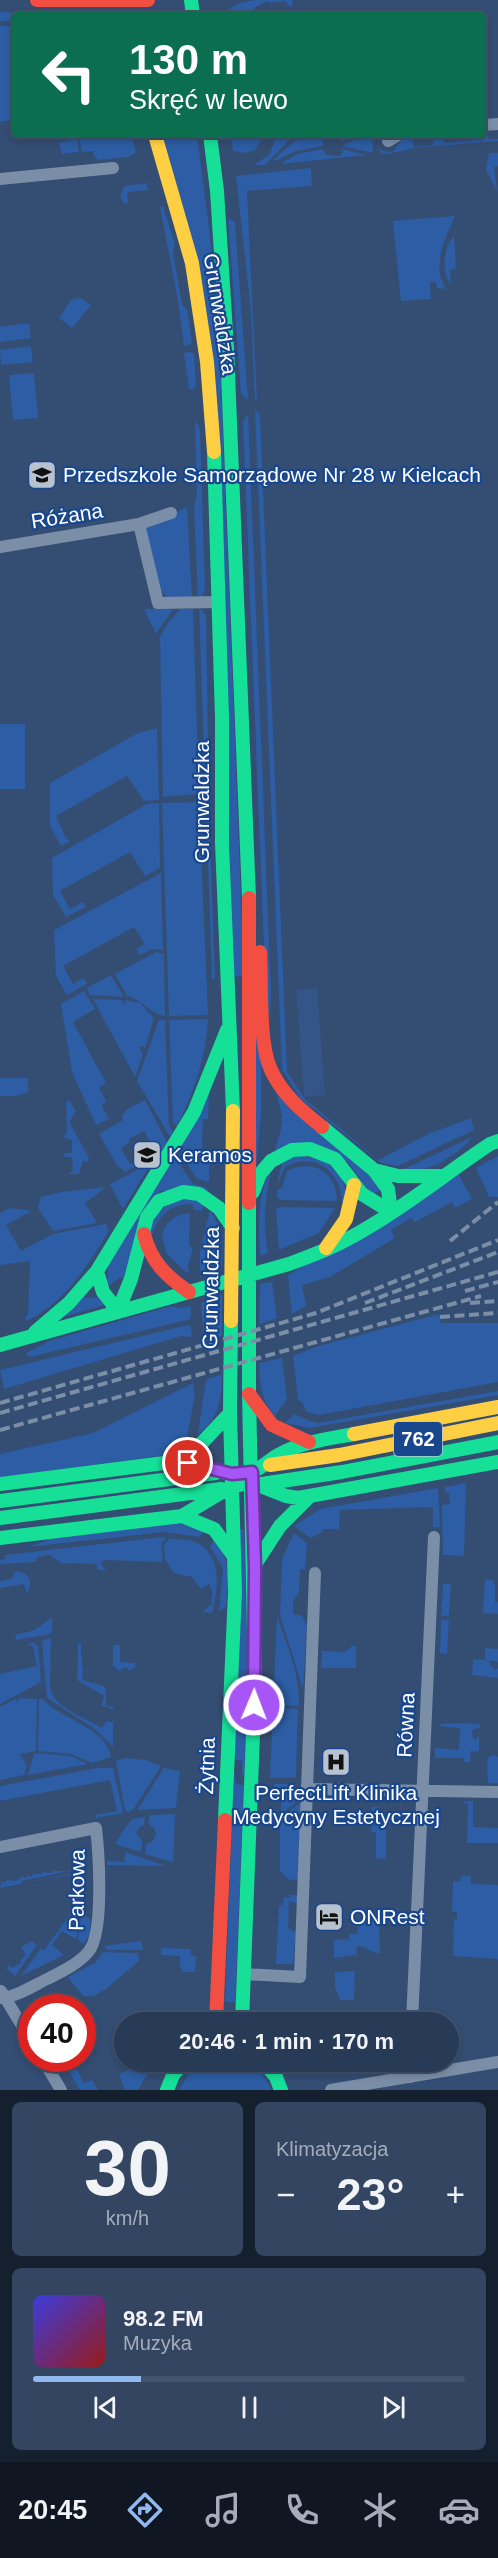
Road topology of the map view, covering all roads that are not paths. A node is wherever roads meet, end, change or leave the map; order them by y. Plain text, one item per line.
1 (37, 0) edge
2 (147, 0) edge
3 (117, 5) edge
4 (156, 138) edge
5 (210, 138) edge
6 (113, 168) dead end
7 (0, 179) edge
8 (171, 513) dead end
9 (139, 524) junction
10 (0, 547) edge
11 (219, 602) junction
12 (249, 910) junction
13 (228, 1027) junction
14 (498, 1141) edge
15 (374, 1170) junction
16 (440, 1176) junction
17 (354, 1185) junction
18 (248, 1209) junction
19 (391, 1212) junction
20 (233, 1228) junction
21 (144, 1230) junction
22 (324, 1251) junction
23 (97, 1270) junction
24 (189, 1292) junction
25 (118, 1311) junction
26 (29, 1337) junction
27 (0, 1345) edge
28 (249, 1394) junction
29 (498, 1407) edge
30 (230, 1413) junction
31 (498, 1423) edge
32 (309, 1442) junction
33 (498, 1442) edge
34 (172, 1462) junction
35 (498, 1462) edge
36 (252, 1476) junction
37 (232, 1478) junction
38 (0, 1484) edge
39 (309, 1497) junction
40 (0, 1501) edge
41 (182, 1516) junction
42 (0, 1518) edge
43 (434, 1537) dead end
44 (0, 1538) edge
45 (234, 1555) junction
46 (255, 1566) junction
47 (315, 1573) dead end
48 (308, 1789) junction
49 (422, 1792) junction
50 (498, 1792) edge
51 (0, 1846) edge
52 (243, 1974) junction
53 (1, 1997) edge
54 (216, 2012) edge
55 (242, 2012) edge
56 (412, 2012) edge
57 (18, 2022) edge
58 (498, 2062) edge
59 (51, 2072) edge
60 (175, 2072) edge
61 (272, 2072) edge
62 (411, 2072) edge
63 (411, 2077) junction
64 (62, 2090) edge
65 (167, 2090) edge
66 (281, 2090) edge
67 (331, 2090) edge

1 - 3 main road
2 - 3 main road
4 - 11 main road, Grunwaldzka
5 - 12 main road, Grunwaldzka
6 - 7 street
8 - 9 street, Różana
9 - 10 street, Różana
9 - 11 street
11 - 13 main road, Grunwaldzka
12 - 15 main road
12 - 18 main road, Grunwaldzka
13 - 20 main road, Grunwaldzka
13 - 23 main road
14 - 16 main road
15 - 16 main road
15 - 19 main road
16 - 19 main road
17 - 18 main road
17 - 19 main road
17 - 22 main road
18 - 28 main road, Grunwaldzka
19 - 22 main road
20 - 21 main road
20 - 30 main road, Grunwaldzka
21 - 24 main road
21 - 25 main road
22 - 24 main road
23 - 25 main road
23 - 26 main road
24 - 25 main road
25 - 26 main road
26 - 27 main road
28 - 32 main road
28 - 36 main road, Grunwaldzka
29 - 32 main road
30 - 34 main road
30 - 37 main road, Grunwaldzka
31 - 40 main road, 762
32 - 36 main road
33 - 42 main road, 762
34 - 37 main road
34 - 38 main road
35 - 39 main road
36 - 37 main road
36 - 39 main road
36 - 46 main road
37 - 41 main road
37 - 45 main road, Żytnia
39 - 46 main road
41 - 44 main road
41 - 45 main road
43 - 49 street, Równa
45 - 54 main road, Żytnia
46 - 52 main road
47 - 48 street
48 - 49 street
48 - 52 street
49 - 50 street
49 - 56 street, Równa
51 - 53 street, Parkowa
52 - 55 main road
53 - 57 street
58 - 63 street
59 - 64 street
60 - 65 main road
61 - 66 main road
62 - 63 street
63 - 67 street

